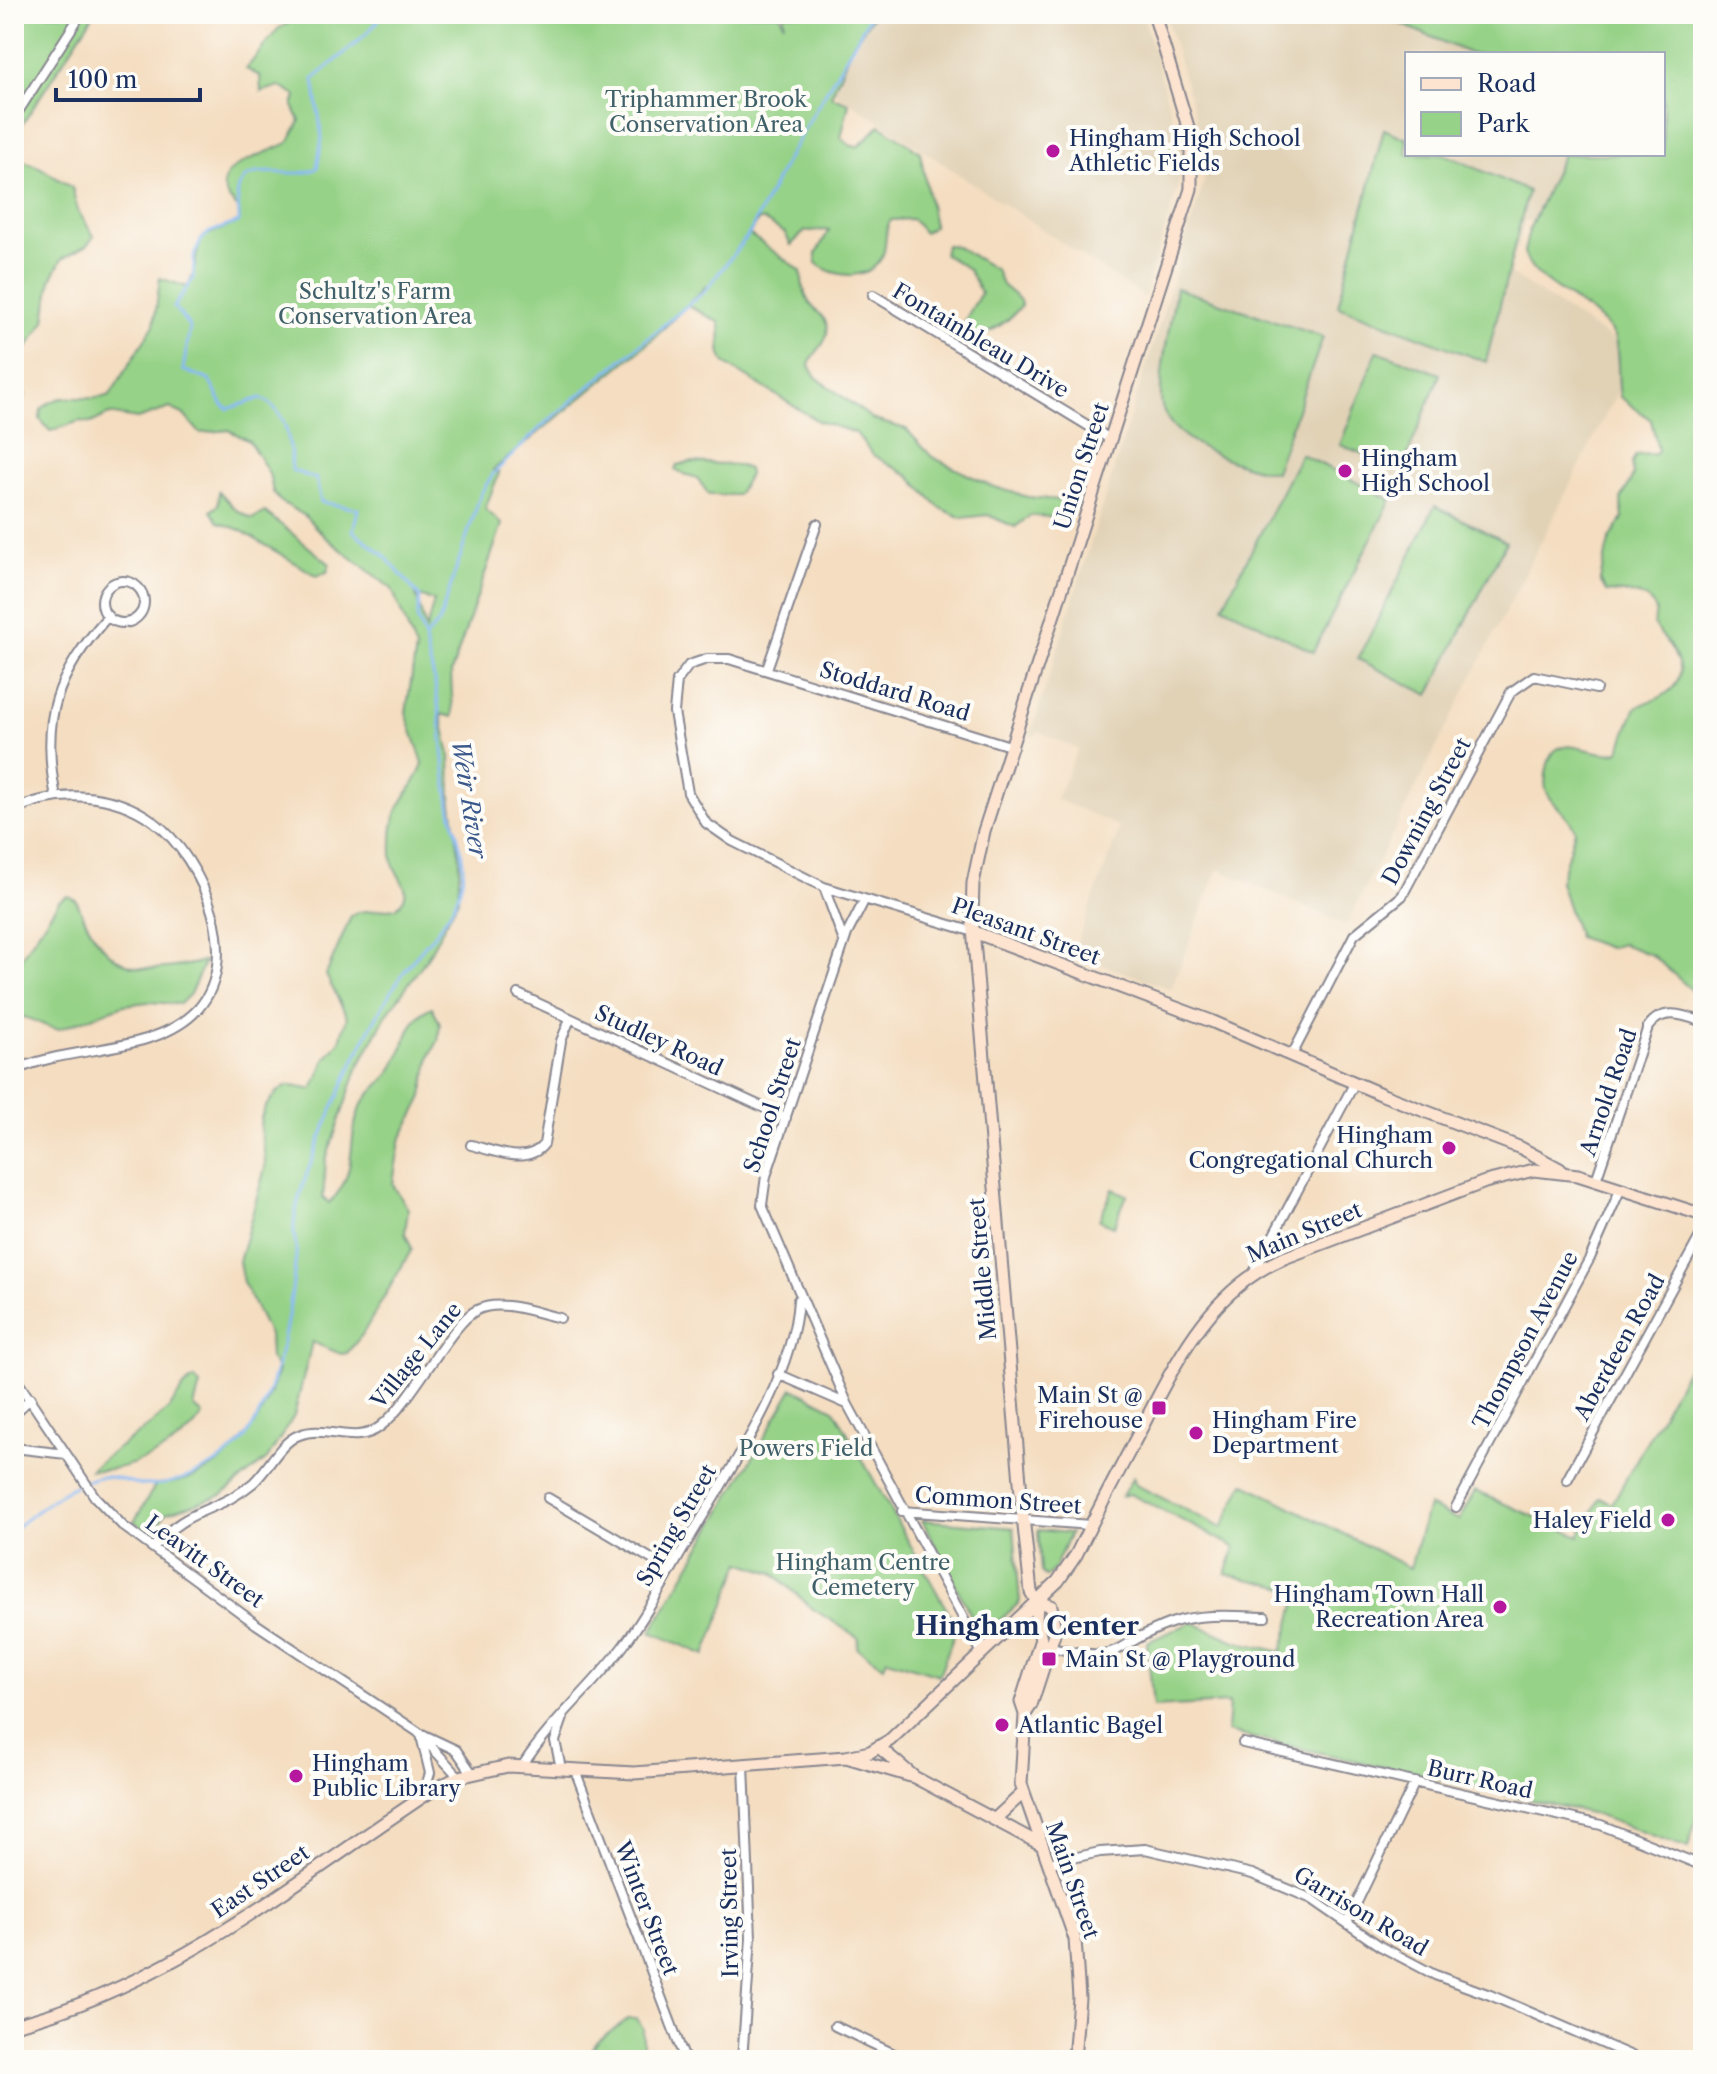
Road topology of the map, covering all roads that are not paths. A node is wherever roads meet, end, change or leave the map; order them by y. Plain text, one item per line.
1 (81, 14) edge
2 (1154, 14) edge
3 (14, 118) edge
4 (873, 295) dead end
5 (1110, 439) junction
6 (817, 524) dead end
7 (108, 616) junction
8 (767, 669) junction
9 (1596, 689) dead end
10 (1013, 747) junction
11 (56, 797) junction
12 (14, 810) edge
13 (824, 887) junction
14 (864, 901) junction
15 (974, 932) junction
16 (843, 947) junction
17 (518, 994) dead end
18 (570, 1019) junction
19 (1703, 1022) edge
20 (1292, 1055) junction
21 (14, 1071) edge
22 (1354, 1084) junction
23 (786, 1118) junction
24 (471, 1145) dead end
25 (1564, 1171) junction
26 (1596, 1180) junction
27 (1621, 1188) junction
28 (1703, 1215) edge
29 (1703, 1231) edge
30 (1253, 1274) junction
31 (799, 1295) junction
32 (560, 1318) dead end
33 (778, 1374) junction
34 (14, 1376) edge
35 (31, 1398) junction
36 (848, 1405) junction
37 (14, 1414) edge
38 (14, 1448) edge
39 (66, 1454) junction
40 (1567, 1480) dead end
41 (548, 1498) dead end
42 (1456, 1507) dead end
43 (902, 1511) junction
44 (1023, 1517) junction
45 (1091, 1525) junction
46 (153, 1548) junction
47 (670, 1570) junction
48 (1037, 1602) junction
49 (1265, 1617) dead end
50 (1045, 1646) junction
51 (982, 1653) junction
52 (568, 1711) junction
53 (418, 1732) junction
54 (1243, 1743) dead end
55 (880, 1748) junction
56 (846, 1757) junction
57 (523, 1765) junction
58 (744, 1765) junction
59 (561, 1768) junction
60 (575, 1770) junction
61 (472, 1773) junction
62 (459, 1777) junction
63 (914, 1777) junction
64 (1415, 1782) junction
65 (1023, 1793) junction
66 (422, 1797) junction
67 (995, 1819) junction
68 (1042, 1846) junction
69 (1050, 1863) junction
70 (1703, 1866) edge
71 (1347, 1923) junction
72 (14, 2025) edge
73 (835, 2026) dead end
74 (685, 2060) edge
75 (742, 2060) edge
76 (907, 2060) edge
77 (1074, 2060) edge
78 (1641, 2060) edge

1 - 3 street
2 - 5 main road, Union Street
4 - 5 street, Fontainbleau Drive
5 - 10 main road, Union Street
6 - 8 street
7 - 7 street
7 - 11 street
8 - 10 street, Stoddard Road
8 - 13 street, Pleasant Street
9 - 20 street, Downing Street
10 - 15 main road, Union Street
11 - 12 street
11 - 21 street
13 - 14 street, Pleasant Street
13 - 16 street
14 - 15 street, Pleasant Street
14 - 16 street, School Street
15 - 20 main road, Pleasant Street
15 - 44 main road, Middle Street
16 - 23 street, School Street
17 - 18 street, Studley Road
18 - 23 street, Studley Road
18 - 24 street
19 - 26 street, Arnold Road
20 - 22 main road, Pleasant Street
22 - 25 main road, Pleasant Street
22 - 30 street
23 - 31 street, School Street
25 - 26 main road, Main Street
25 - 30 main road, Main Street
26 - 27 main road, Main Street
27 - 28 main road, Main Street
27 - 42 street, Thompson Avenue
29 - 40 street, Aberdeen Road
30 - 45 main road, Main Street
31 - 33 street, Spring Street
31 - 36 street, School Street
32 - 46 street, Village Lane
33 - 36 street
33 - 47 street, Spring Street
34 - 35 street, Leavitt Street
35 - 37 street
35 - 39 street, Leavitt Street
36 - 43 street, School Street
38 - 39 street
39 - 46 street, Leavitt Street
41 - 47 street
43 - 44 street, Common Street
43 - 51 street, School Street
44 - 45 street, Common Street
44 - 48 main road, Middle Street
45 - 48 main road, Main Street
46 - 53 street, Leavitt Street
47 - 52 street, Spring Street
48 - 50 main road, Main Street
48 - 50 main road, Main Street
48 - 51 main road
49 - 50 street
50 - 65 main road, Main Street
51 - 55 main road
52 - 57 street, Spring Street
52 - 59 street, Spring Street
53 - 61 street, Leavitt Street
53 - 62 street, Leavitt Street
53 - 66 street
54 - 64 street, Burr Road
55 - 56 main road
55 - 63 main road
56 - 58 main road
56 - 63 main road
57 - 59 main road
57 - 61 main road, East Street
58 - 60 main road
58 - 75 street, Irving Street
59 - 60 main road
60 - 74 street, Winter Street
61 - 62 main road, East Street
62 - 66 main road, East Street
63 - 67 main road
64 - 70 street, Burr Road
64 - 71 street
65 - 67 main road
65 - 68 main road, Main Street
66 - 72 main road, East Street
67 - 68 main road
68 - 69 main road, Main Street
69 - 71 street, Garrison Road
69 - 77 main road, Main Street
71 - 78 street, Garrison Road
73 - 76 street

